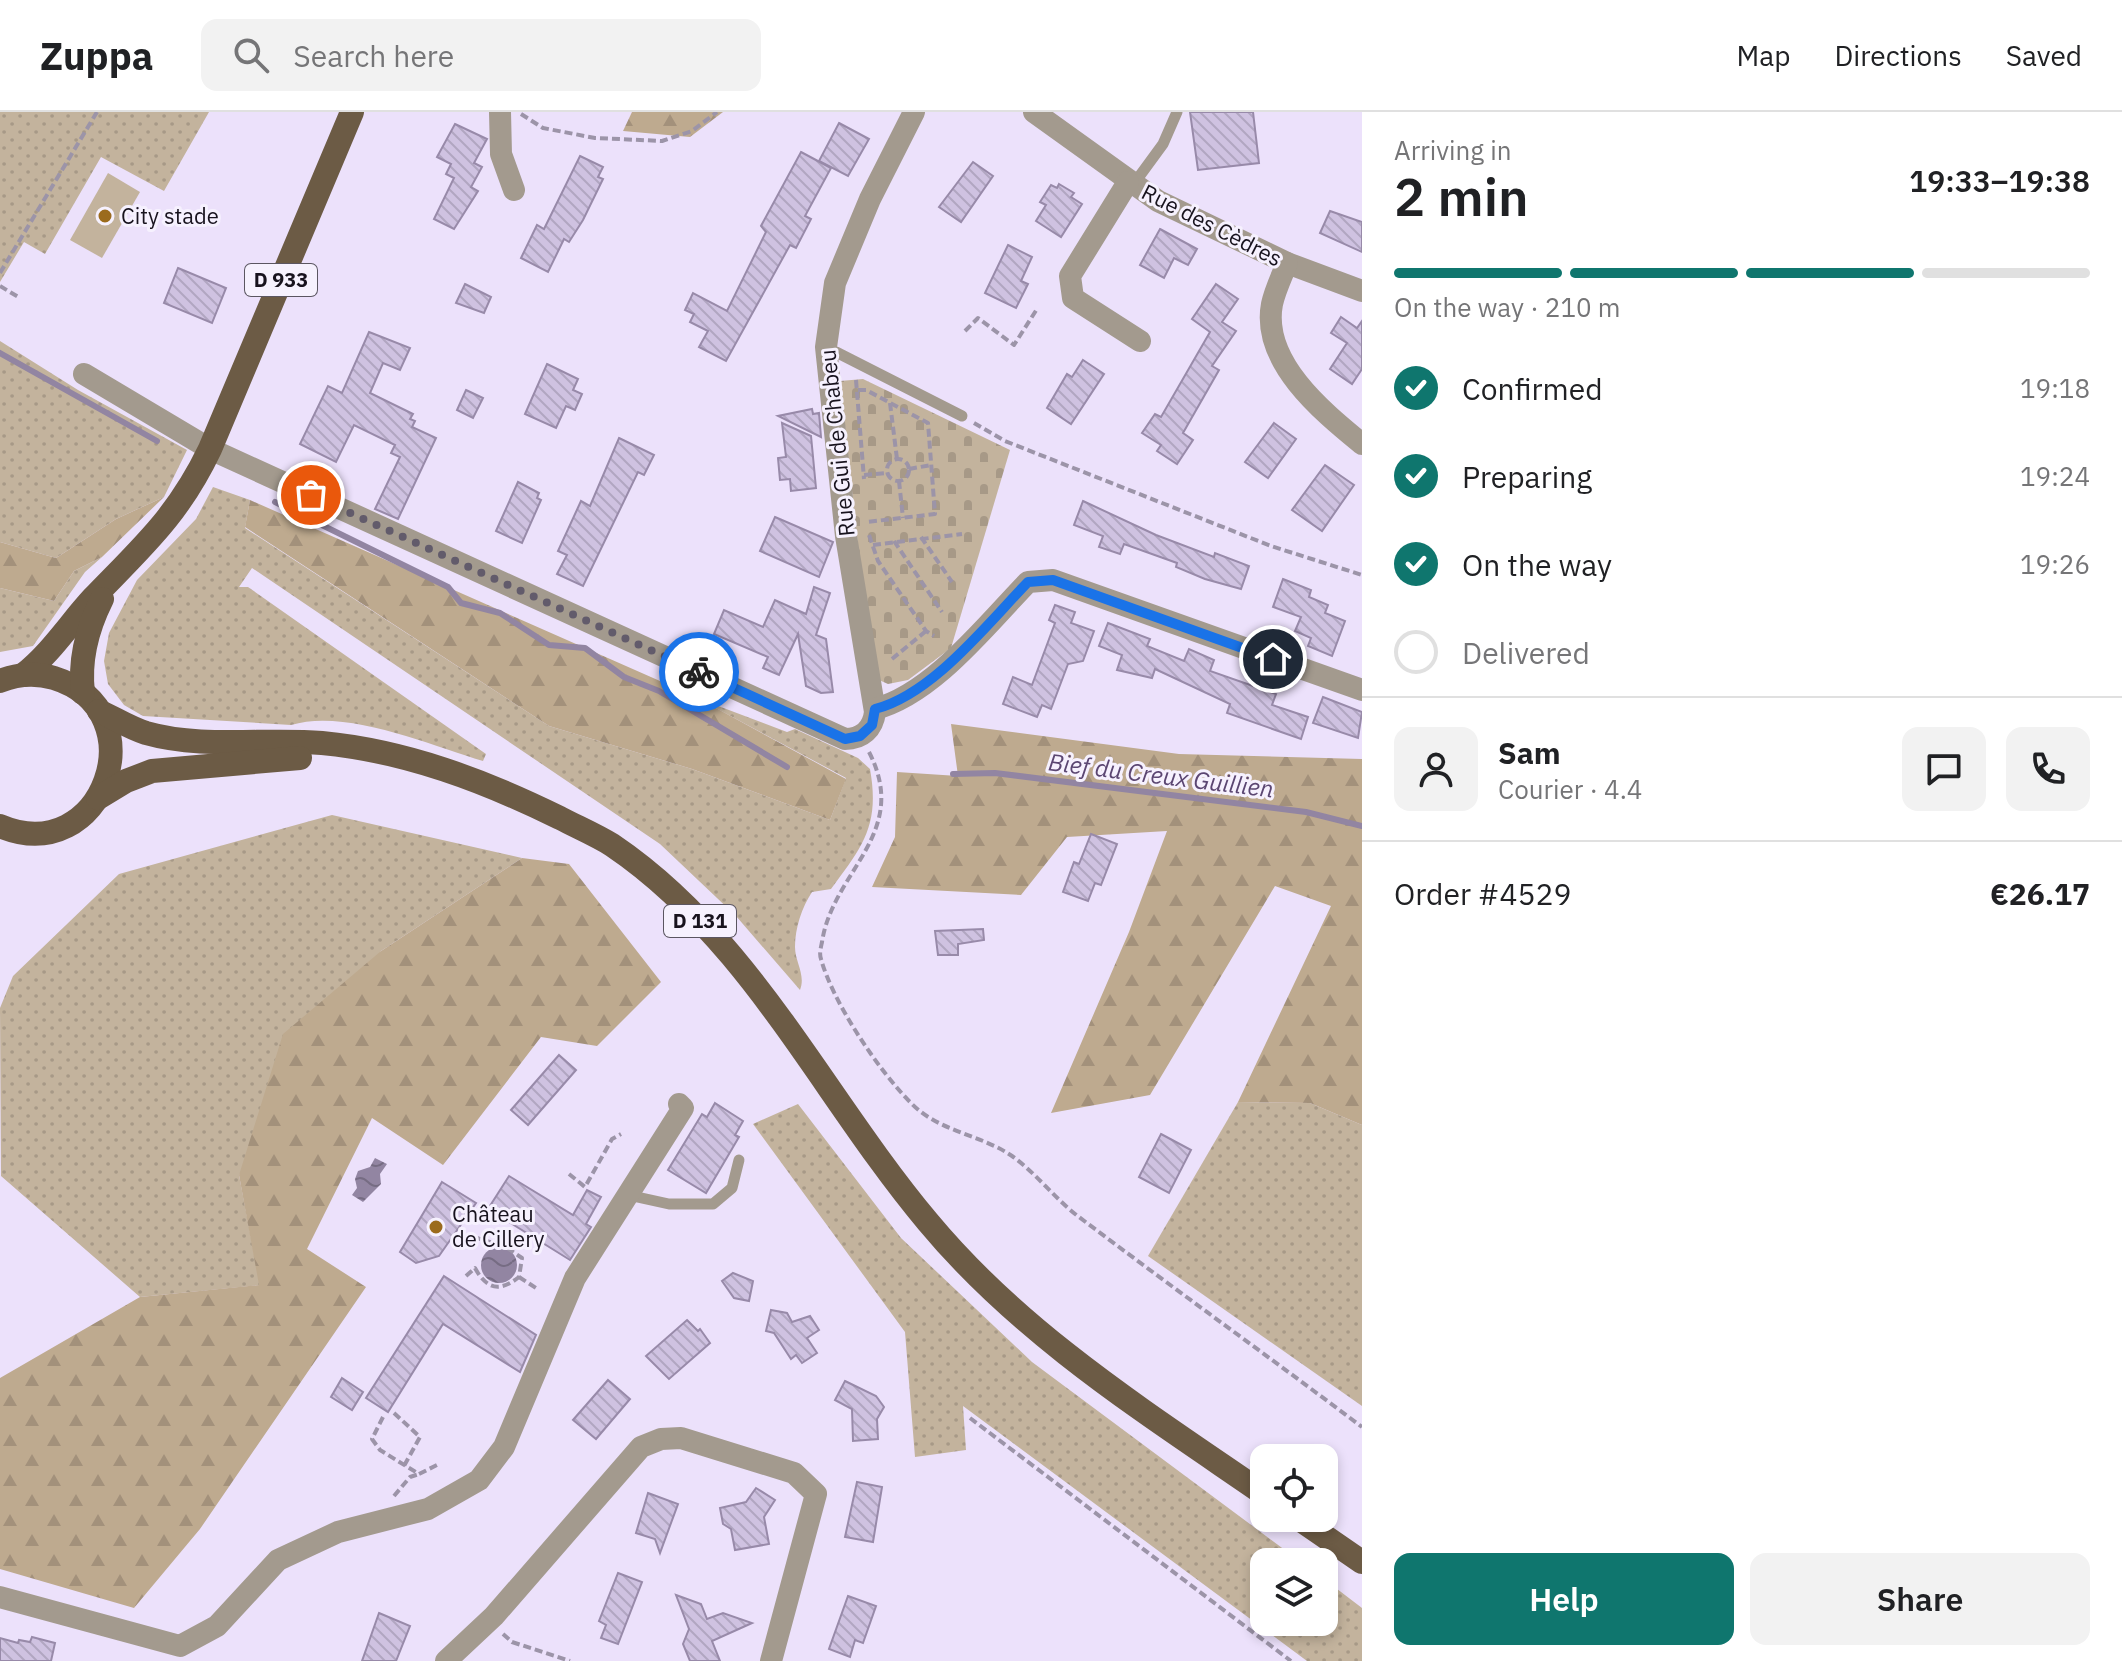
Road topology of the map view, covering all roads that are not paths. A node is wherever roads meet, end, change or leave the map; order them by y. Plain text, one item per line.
1 (352, 112) edge
2 (500, 112) edge
3 (914, 112) edge
4 (1034, 112) edge
5 (1177, 112) edge
6 (1130, 184) junction
7 (514, 190) dead end
8 (1287, 263) junction
9 (1362, 291) edge
10 (1140, 341) dead end
11 (826, 351) junction
12 (84, 374) dead end
13 (962, 416) road end
14 (1362, 444) edge
15 (210, 449) junction
16 (110, 583) junction
17 (7, 678) edge
18 (1362, 690) edge
19 (91, 702) junction
20 (875, 709) junction
21 (442, 769) junction
22 (98, 798) junction
23 (4, 832) edge
24 (679, 1104) dead end
25 (739, 1160) dead end
26 (628, 1195) junction
27 (1250, 1484) edge
28 (1318, 1532) edge
29 (1362, 1562) edge
30 (0, 1597) edge
31 (446, 1661) edge
32 (771, 1661) edge

1 - 15 main road, D 933
2 - 7 street
3 - 11 street, Rue Gui de Chabeu
4 - 6 street, Rue des Cèdres
5 - 6 lane
6 - 8 street, Rue des Cèdres
6 - 10 street
8 - 9 street, Rue des Cèdres
8 - 14 street
11 - 13 lane
11 - 20 street, Rue Gui de Chabeu
12 - 15 street
15 - 16 main road, D 933
15 - 20 street
16 - 17 main road, D 933
16 - 19 main road, D 933
17 - 19 main road
18 - 20 street
19 - 21 main road, D 131
19 - 22 main road
21 - 22 main road, D 131
21 - 27 main road, D 131
22 - 23 main road
24 - 26 street
25 - 26 lane
26 - 30 street
28 - 29 main road
31 - 32 street

